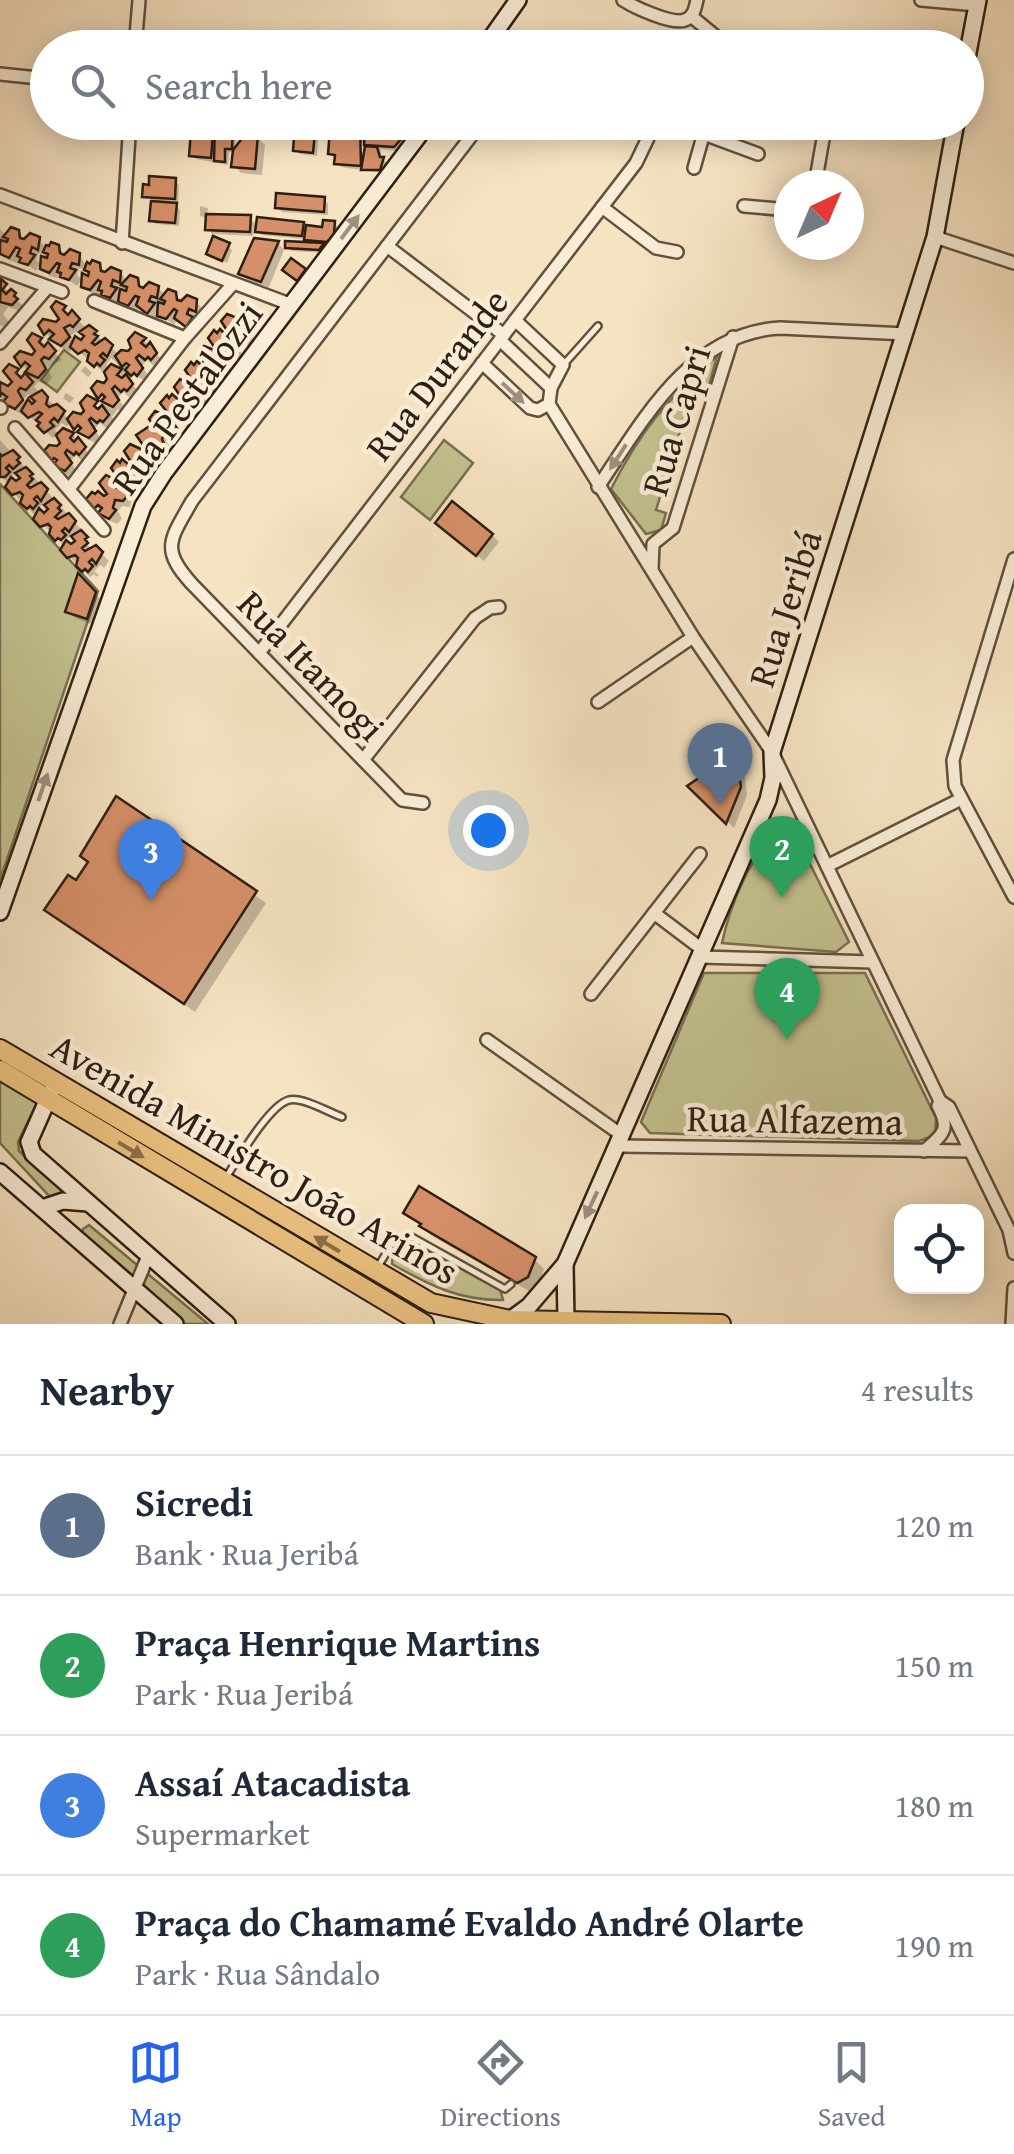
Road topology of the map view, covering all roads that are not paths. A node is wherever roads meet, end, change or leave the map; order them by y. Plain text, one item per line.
1 (139, 0) edge
2 (518, 0) edge
3 (623, 0) edge
4 (697, 0) edge
5 (921, 0) edge
6 (977, 2) edge
7 (691, 16) junction
8 (136, 30) edge
9 (497, 30) edge
10 (707, 30) edge
11 (972, 30) edge
12 (0, 74) edge
13 (30, 76) edge
14 (129, 140) edge
15 (416, 140) edge
16 (468, 140) edge
17 (647, 140) edge
18 (702, 140) edge
19 (729, 140) edge
20 (823, 140) edge
21 (953, 140) edge
22 (758, 154) dead end
23 (694, 168) dead end
24 (817, 170) edge
25 (0, 196) edge
26 (744, 206) dead end
27 (602, 207) junction
28 (774, 209) edge
29 (935, 237) junction
30 (122, 242) junction
31 (387, 246) junction
32 (678, 252) dead end
33 (1014, 263) edge
34 (0, 269) edge
35 (232, 285) junction
36 (48, 288) junction
37 (62, 292) dead end
38 (94, 301) dead end
39 (292, 305) junction
40 (515, 320) junction
41 (598, 326) dead end
42 (906, 334) junction
43 (502, 337) junction
44 (732, 337) junction
45 (185, 338) junction
46 (0, 343) edge
47 (482, 364) junction
48 (563, 366) junction
49 (551, 388) junction
50 (552, 408) junction
51 (15, 428) dead end
52 (598, 488) junction
53 (69, 489) junction
54 (104, 530) dead end
55 (1014, 559) edge
56 (651, 571) junction
57 (499, 607) dead end
58 (693, 637) junction
59 (259, 653) junction
60 (598, 702) dead end
61 (772, 752) junction
62 (364, 760) junction
63 (961, 799) junction
64 (423, 803) dead end
65 (700, 854) dead end
66 (827, 866) junction
67 (1014, 897) edge
68 (0, 912) edge
69 (654, 913) junction
70 (702, 954) junction
71 (873, 962) junction
72 (591, 994) dead end
73 (487, 1040) dead end
74 (0, 1049) edge
75 (0, 1070) edge
76 (56, 1082) junction
77 (48, 1100) junction
78 (940, 1101) junction
79 (342, 1117) dead end
80 (621, 1141) junction
81 (924, 1150) junction
82 (970, 1151) junction
83 (0, 1162) edge
84 (0, 1172) edge
85 (224, 1182) junction
86 (18, 1186) junction
87 (88, 1203) junction
88 (42, 1208) junction
89 (1011, 1225) edge
90 (1014, 1253) edge
91 (148, 1256) junction
92 (564, 1264) junction
93 (374, 1272) junction
94 (511, 1284) dead end
95 (1014, 1288) edge
96 (134, 1290) junction
97 (510, 1320) junction
98 (422, 1323) edge
99 (566, 1323) edge
100 (651, 1323) edge
101 (120, 1324) edge
102 (176, 1324) edge
103 (228, 1324) edge
104 (721, 1324) edge
105 (1012, 1324) edge

1 - 8 street
2 - 9 street
3 - 7 street
4 - 7 street
5 - 6 street
6 - 11 street
7 - 10 street
12 - 13 street
14 - 30 street
39 -> 15 street, Rua Pestalozzi
16 - 31 street
17 - 27 street, Rua Durande
18 - 23 street
19 - 22 street
20 - 24 street
21 - 29 street, Rua Jeribá
25 - 30 street
26 - 28 street
27 - 32 street
27 - 40 street, Rua Durande
29 - 33 street
29 - 42 street, Rua Jeribá
30 - 35 street
31 - 43 street
31 - 59 street, Rua Itamogi
34 - 36 street
35 - 39 street
35 - 45 street
36 - 37 street
36 - 46 street
38 - 45 street
68 -> 39 street, Rua Pestalozzi
40 - 43 street, Rua Durande
40 - 48 street
41 - 48 lane
42 - 44 street, Rua Capri
42 - 61 street, Rua Jeribá
43 - 47 street, Rua Durande
43 - 49 street
44 -> 52 street, Rua Capri
44 - 56 street, Rua Capri
45 - 53 street
47 -> 50 street
47 - 59 street, Rua Durande
48 - 49 street
49 - 50 street
50 - 52 street
51 - 53 street
52 - 56 street
53 - 54 street
55 - 63 street
56 - 58 street
57 - 62 street
58 - 60 street
58 - 61 street
59 - 62 street, Rua Itamogi
61 - 66 street
61 - 70 street, Rua Jeribá
62 - 64 street, Rua Itamogi
63 - 66 street
63 - 67 street
65 - 69 street
66 - 71 street
69 - 70 street
69 - 72 street
70 - 71 street
70 - 80 street, Rua Jeribá
71 - 78 street
73 - 80 street
74 - 76 main road, Avenida Ministro João Arinos
75 - 77 main road, Avenida Ministro João Arinos
76 - 77 street
76 - 85 main road, Avenida Ministro João Arinos
77 - 87 street
77 -> 98 main road, Avenida Ministro João Arinos
78 - 81 street
78 - 82 street
79 - 85 lane
80 - 81 street, Rua Alfazema
80 -> 92 street, Rua Jeribá
81 - 82 street, Rua Alfazema
82 - 89 street
83 - 86 street
84 - 86 street
93 -> 85 main road, Avenida Ministro João Arinos
86 - 88 street
87 - 88 street
87 - 91 street
88 - 96 street
89 - 90 street
91 - 96 street
91 - 103 street
92 - 97 street
92 - 99 street
93 - 94 lane
93 - 97 main road, Avenida Ministro João Arinos
95 - 105 street
96 - 101 street
96 - 102 street
97 - 99 main road, Avenida Ministro João Arinos
99 - 100 main road, Avenida Ministro João Arinos
100 - 104 main road, Avenida Ministro João Arinos

